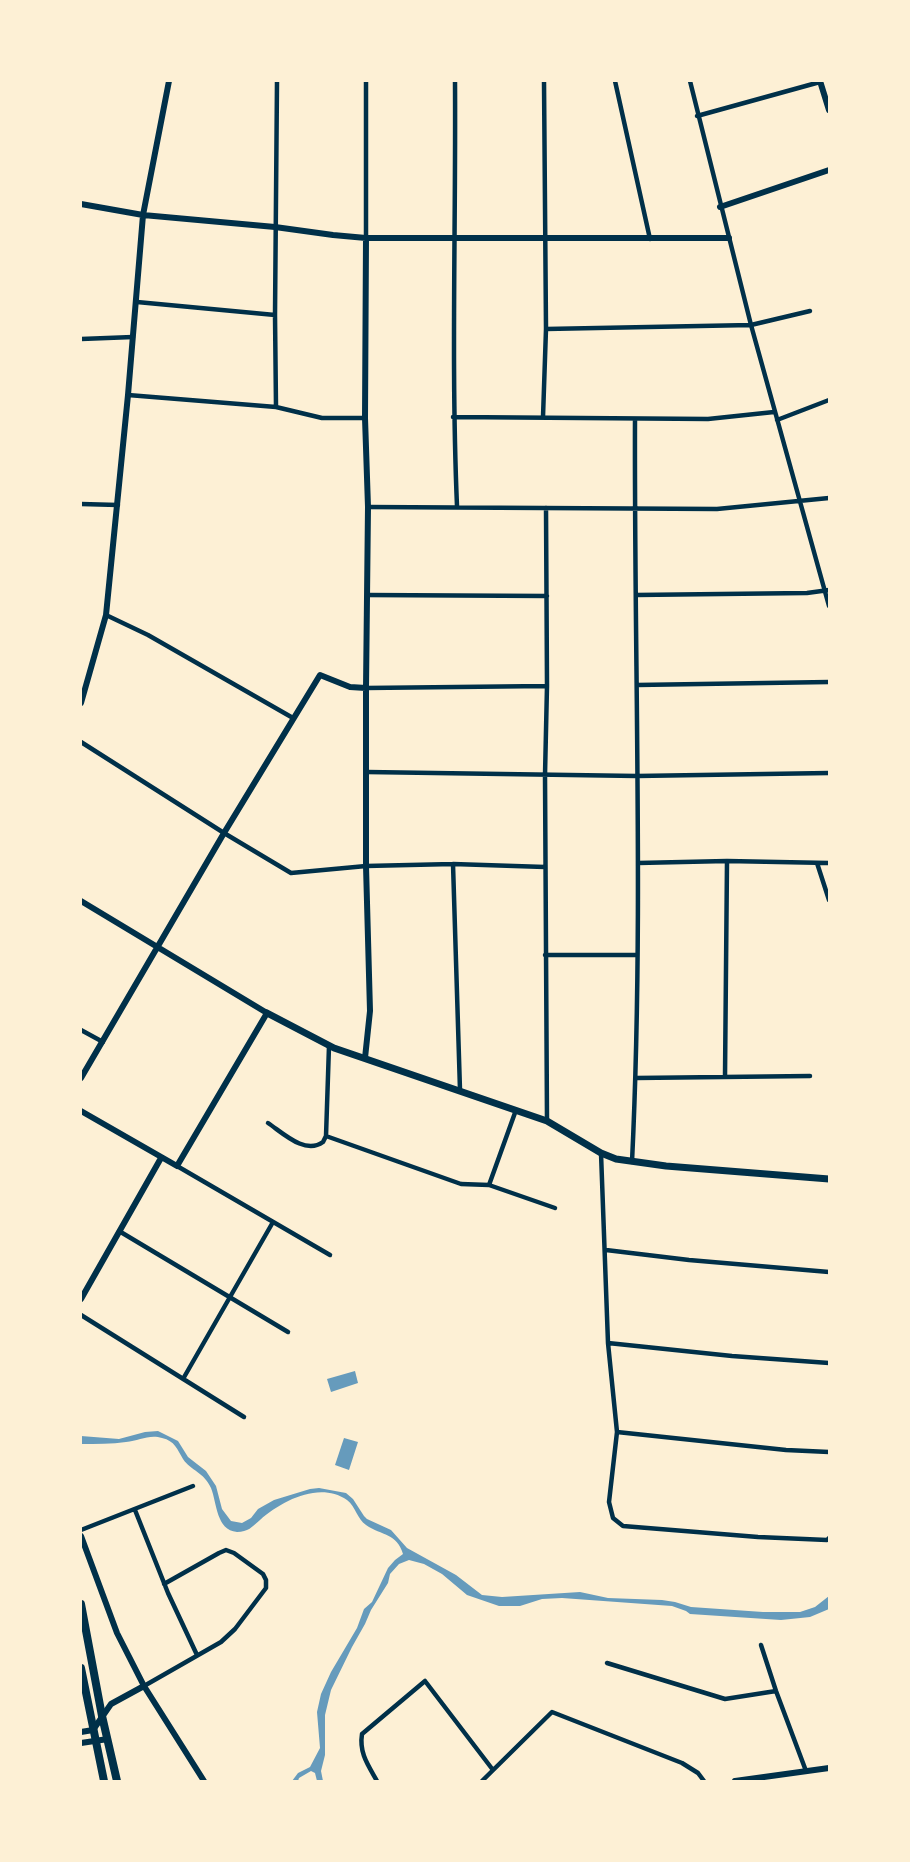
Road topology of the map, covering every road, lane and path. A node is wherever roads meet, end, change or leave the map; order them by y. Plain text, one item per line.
1 (169, 81) edge
2 (277, 81) edge
3 (366, 81) edge
4 (455, 81) edge
5 (544, 81) edge
6 (615, 81) edge
7 (690, 81) edge
8 (820, 82) edge
9 (829, 110) edge
10 (698, 116) junction
11 (829, 170) edge
12 (81, 204) edge
13 (720, 207) junction
14 (143, 215) junction
15 (275, 227) junction
16 (366, 238) junction
17 (456, 238) junction
18 (729, 238) junction
19 (545, 239) junction
20 (650, 239) junction
21 (137, 302) junction
22 (810, 310) dead end
23 (275, 315) junction
24 (751, 326) junction
25 (546, 329) junction
26 (133, 337) junction
27 (81, 339) edge
28 (128, 395) junction
29 (829, 400) edge
30 (276, 407) junction
31 (774, 412) junction
32 (453, 417) junction
33 (543, 417) junction
34 (366, 418) junction
35 (635, 419) junction
36 (777, 420) junction
37 (829, 498) edge
38 (800, 502) junction
39 (81, 504) edge
40 (118, 506) junction
41 (457, 506) junction
42 (368, 507) junction
43 (546, 508) junction
44 (635, 508) junction
45 (827, 590) edge
46 (367, 595) junction
47 (636, 595) junction
48 (547, 596) junction
49 (829, 606) edge
50 (106, 615) junction
51 (829, 682) edge
52 (637, 685) junction
53 (547, 686) junction
54 (366, 688) junction
55 (81, 703) edge
56 (293, 718) junction
57 (81, 742) edge
58 (367, 772) junction
59 (829, 773) edge
60 (545, 775) junction
61 (637, 776) junction
62 (224, 833) junction
63 (727, 861) junction
64 (817, 862) junction
65 (638, 863) junction
66 (829, 863) edge
67 (453, 864) junction
68 (366, 866) junction
69 (545, 867) junction
70 (829, 900) edge
71 (81, 902) edge
72 (158, 946) junction
73 (545, 955) junction
74 (637, 955) junction
75 (267, 1013) junction
76 (81, 1030) edge
77 (103, 1042) junction
78 (329, 1046) junction
79 (365, 1058) junction
80 (725, 1076) junction
81 (810, 1076) dead end
82 (81, 1078) edge
83 (636, 1078) junction
84 (460, 1090) junction
85 (516, 1110) junction
86 (81, 1111) edge
87 (547, 1120) junction
88 (268, 1123) dead end
89 (326, 1136) junction
90 (601, 1153) junction
91 (161, 1158) junction
92 (632, 1162) junction
93 (177, 1166) junction
94 (829, 1179) edge
95 (489, 1185) junction
96 (555, 1208) dead end
97 (273, 1222) junction
98 (119, 1231) junction
99 (606, 1250) junction
100 (330, 1255) dead end
101 (829, 1272) edge
102 (229, 1298) junction
103 (81, 1299) edge
104 (81, 1315) edge
105 (288, 1332) dead end
106 (608, 1343) junction
107 (829, 1363) edge
108 (183, 1378) junction
109 (244, 1417) dead end
110 (617, 1432) junction
111 (829, 1452) edge
112 (193, 1486) dead end
113 (135, 1510) junction
114 (81, 1530) edge
115 (81, 1536) edge
116 (829, 1538) edge
117 (164, 1584) junction
118 (81, 1604) edge
119 (761, 1645) dead end
120 (197, 1655) junction
121 (607, 1663) dead end
122 (81, 1668) edge
123 (144, 1686) junction
124 (776, 1691) junction
125 (102, 1716) junction
126 (93, 1730) junction
127 (81, 1732) edge
128 (108, 1739) junction
129 (96, 1741) junction
130 (81, 1743) edge
131 (829, 1768) edge
132 (493, 1770) junction
133 (806, 1771) junction
134 (104, 1781) edge
135 (117, 1781) edge
136 (204, 1781) edge
137 (378, 1781) edge
138 (482, 1781) edge
139 (704, 1781) edge
140 (735, 1781) edge

1 - 14 street
2 - 15 street
3 - 16 street
4 - 17 street
5 - 19 street
6 - 20 street
7 - 10 street
8 - 9 street
8 - 10 street
10 - 13 street
11 - 13 street
12 - 14 street
13 - 18 street
14 - 15 street
14 - 21 street
15 - 16 street
15 - 23 street
16 - 17 street
16 - 34 street
17 - 19 street
17 - 32 street
18 - 20 street
18 - 24 street
19 - 20 street
19 - 25 street
21 - 23 street
21 - 26 street
22 - 24 street
23 - 30 street
24 - 25 street
24 - 31 street
25 - 33 street
26 - 27 street
26 - 28 street
28 - 30 street
28 - 40 street
29 - 36 street
30 - 34 street
31 - 35 street
31 - 36 street
32 - 33 street
32 - 41 street
33 - 35 street
34 - 42 street
35 - 44 street
36 - 38 street
37 - 38 street
38 - 44 street
38 - 45 street
39 - 40 street
40 - 50 street
41 - 42 street
41 - 43 street
42 - 46 street
43 - 44 street
43 - 48 street
44 - 47 street
45 - 47 street
45 - 49 street
46 - 48 street
46 - 54 street
47 - 52 street
48 - 53 street
50 - 55 street
50 - 56 street
51 - 52 street
52 - 61 street
53 - 54 street
53 - 60 street
54 - 56 street
54 - 58 street
56 - 62 street
57 - 62 street
58 - 60 street
58 - 68 street
59 - 61 street
60 - 61 street
60 - 69 street
61 - 65 street
62 - 68 street
62 - 72 street
63 - 64 street
63 - 65 street
63 - 80 street
64 - 66 street
64 - 70 street
65 - 74 street
67 - 68 street
67 - 69 street
67 - 84 street
68 - 79 street
69 - 73 street
71 - 72 street
72 - 75 street
72 - 77 street
73 - 74 street
73 - 87 street
74 - 83 street
75 - 78 main road
75 - 93 street
76 - 77 street
77 - 82 street
78 - 79 main road
78 - 89 street
79 - 84 main road
80 - 81 street
80 - 83 street
83 - 92 street
84 - 85 main road
85 - 87 main road
85 - 95 street
86 - 91 street
87 - 90 main road
88 - 89 street
89 - 95 street
90 - 92 main road
90 - 99 street
91 - 93 street
91 - 98 street
92 - 94 main road
93 - 97 street
95 - 96 street
97 - 100 street
97 - 102 street
98 - 102 street
98 - 103 street
99 - 101 street
99 - 106 street
102 - 105 street
102 - 108 street
104 - 108 street
106 - 107 street
106 - 110 street
108 - 109 street
110 - 111 street
110 - 116 street
112 - 113 street
113 - 114 street
113 - 117 street
115 - 123 street
117 - 120 street
117 - 120 street
118 - 125 highway
119 - 124 street
120 - 123 street
121 - 124 street
122 - 126 highway
123 - 125 street
123 - 136 street
124 - 133 street
125 - 126 street
125 - 128 highway
126 - 127 street
126 - 129 highway
128 - 129 street
128 - 135 highway
129 - 130 street
129 - 134 highway
131 - 133 street
132 - 137 street
132 - 138 street
132 - 139 street
133 - 140 street

